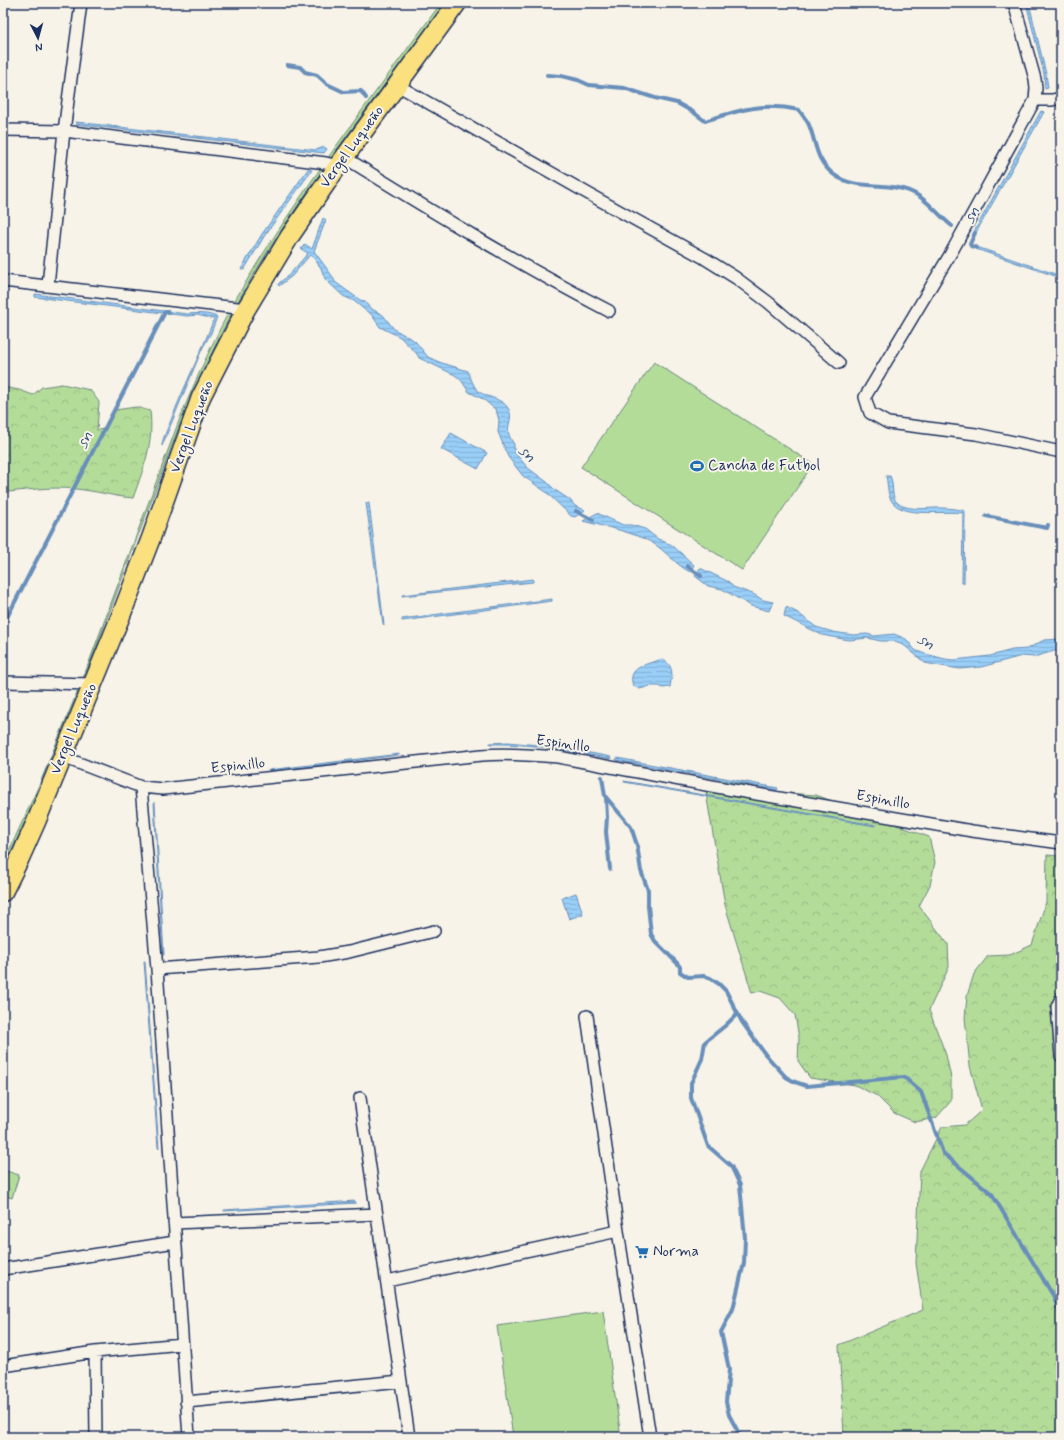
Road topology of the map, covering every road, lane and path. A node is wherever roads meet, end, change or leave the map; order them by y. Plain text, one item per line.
1 (81, 3) edge
2 (457, 3) edge
3 (1014, 3) edge
4 (397, 85) junction
5 (1056, 99) edge
6 (1036, 100) junction
7 (3, 130) edge
8 (64, 131) junction
9 (341, 162) junction
10 (3, 281) edge
11 (48, 286) junction
12 (246, 309) junction
13 (609, 311) dead end
14 (839, 363) dead end
15 (1061, 452) edge
16 (3, 682) edge
17 (93, 684) junction
18 (63, 757) junction
19 (141, 788) junction
20 (1061, 843) edge
21 (3, 892) edge
22 (434, 931) dead end
23 (157, 969) junction
24 (1061, 998) edge
25 (588, 1016) dead end
26 (1061, 1056) edge
27 (360, 1098) dead end
28 (377, 1214) junction
29 (174, 1223) junction
30 (618, 1231) junction
31 (175, 1242) junction
32 (3, 1269) edge
33 (387, 1281) junction
34 (182, 1344) junction
35 (95, 1352) junction
36 (3, 1366) edge
37 (401, 1381) junction
38 (186, 1402) junction
39 (96, 1437) edge
40 (189, 1437) edge
41 (410, 1437) edge
42 (650, 1437) edge

1 - 8 street
2 - 4 main road, Vergel Luqueño
3 - 6 street
4 - 9 main road, Vergel Luqueño
4 - 14 street
5 - 6 street
6 - 15 street
7 - 8 street
8 - 9 street
8 - 11 street
9 - 12 main road, Vergel Luqueño
9 - 13 street
10 - 11 street
11 - 12 street
12 - 17 main road, Vergel Luqueño
16 - 17 street
17 - 18 main road, Vergel Luqueño
18 - 19 street, Espinillo
18 - 21 main road, Vergel Luqueño
19 - 20 street, Espinillo
19 - 23 street
22 - 23 street
23 - 29 street
24 - 26 street
25 - 30 street
27 - 28 street
28 - 29 street
28 - 33 street
29 - 31 street
30 - 33 street
30 - 42 street
31 - 32 street
31 - 34 street
33 - 37 street
34 - 35 street
34 - 38 street
35 - 36 street
35 - 39 street
37 - 38 street
37 - 41 street
38 - 40 street

